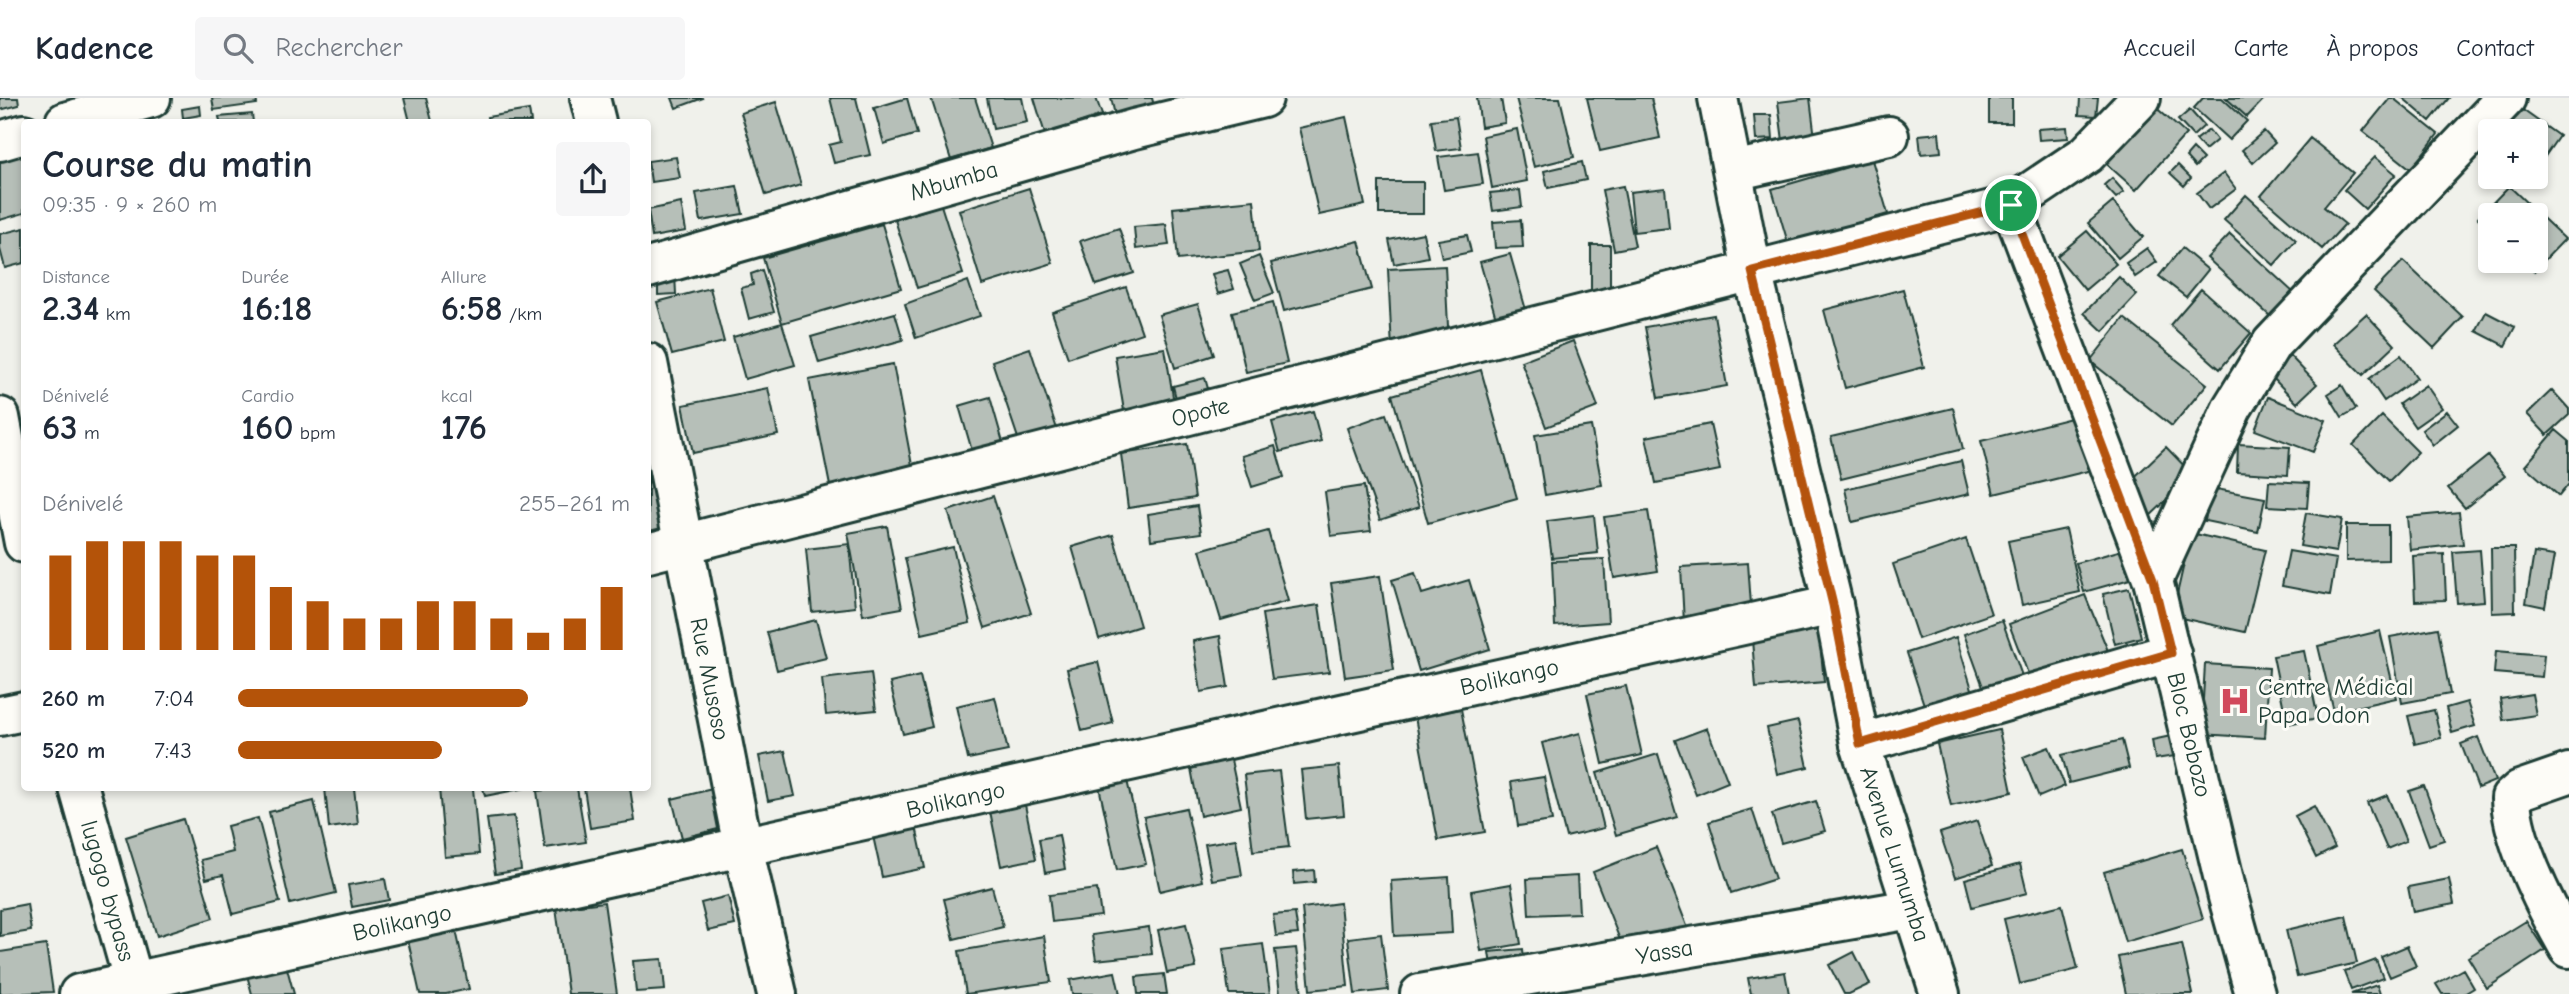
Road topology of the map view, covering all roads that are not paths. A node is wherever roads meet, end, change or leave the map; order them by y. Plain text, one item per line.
1 (151, 98) edge
2 (590, 98) edge
3 (1263, 98) edge
4 (1718, 98) edge
5 (2141, 98) edge
6 (2507, 98) edge
7 (76, 119) edge
8 (595, 119) edge
9 (21, 135) edge
10 (1889, 136) dead end
11 (0, 141) edge
12 (1733, 171) junction
13 (2011, 205) junction
14 (651, 267) edge
15 (1752, 271) junction
16 (651, 396) edge
17 (21, 416) edge
18 (0, 419) edge
19 (21, 528) edge
20 (665, 548) edge
21 (2153, 580) junction
22 (1833, 605) junction
23 (2171, 653) junction
24 (21, 711) edge
25 (0, 716) edge
26 (1860, 744) junction
27 (2569, 773) edge
28 (80, 791) edge
29 (743, 847) junction
30 (1911, 909) junction
31 (2569, 948) edge
32 (136, 988) edge
33 (79, 994) edge
34 (777, 994) edge
35 (1420, 994) edge
36 (1940, 994) edge
37 (2255, 994) edge

1 - 7 street
2 - 8 street
3 - 14 street, Mbumba
4 - 12 street, Avenue Lumumba
5 - 13 street
6 - 21 street
9 - 11 street
10 - 12 street
12 - 15 street, Avenue Lumumba
13 - 15 street, Opote
13 - 21 street, Bloc Bobozo
15 - 20 street, Opote
15 - 22 street, Avenue Lumumba
16 - 20 street, Rue Musoso
17 - 18 street
18 - 19 street
20 - 29 street, Rue Musoso
21 - 23 street, Bloc Bobozo
22 - 26 street, Avenue Lumumba
22 - 29 street, Bolikango
23 - 26 street
23 - 37 street, Bloc Bobozo
24 - 25 street
26 - 30 street, Avenue Lumumba
27 - 31 street
28 - 32 street, lugogo bypass
29 - 32 street, Bolikango
29 - 34 street, Rue Musoso
30 - 35 street, Yassa
30 - 36 street, Avenue Lumumba
32 - 33 street, Bolikango

